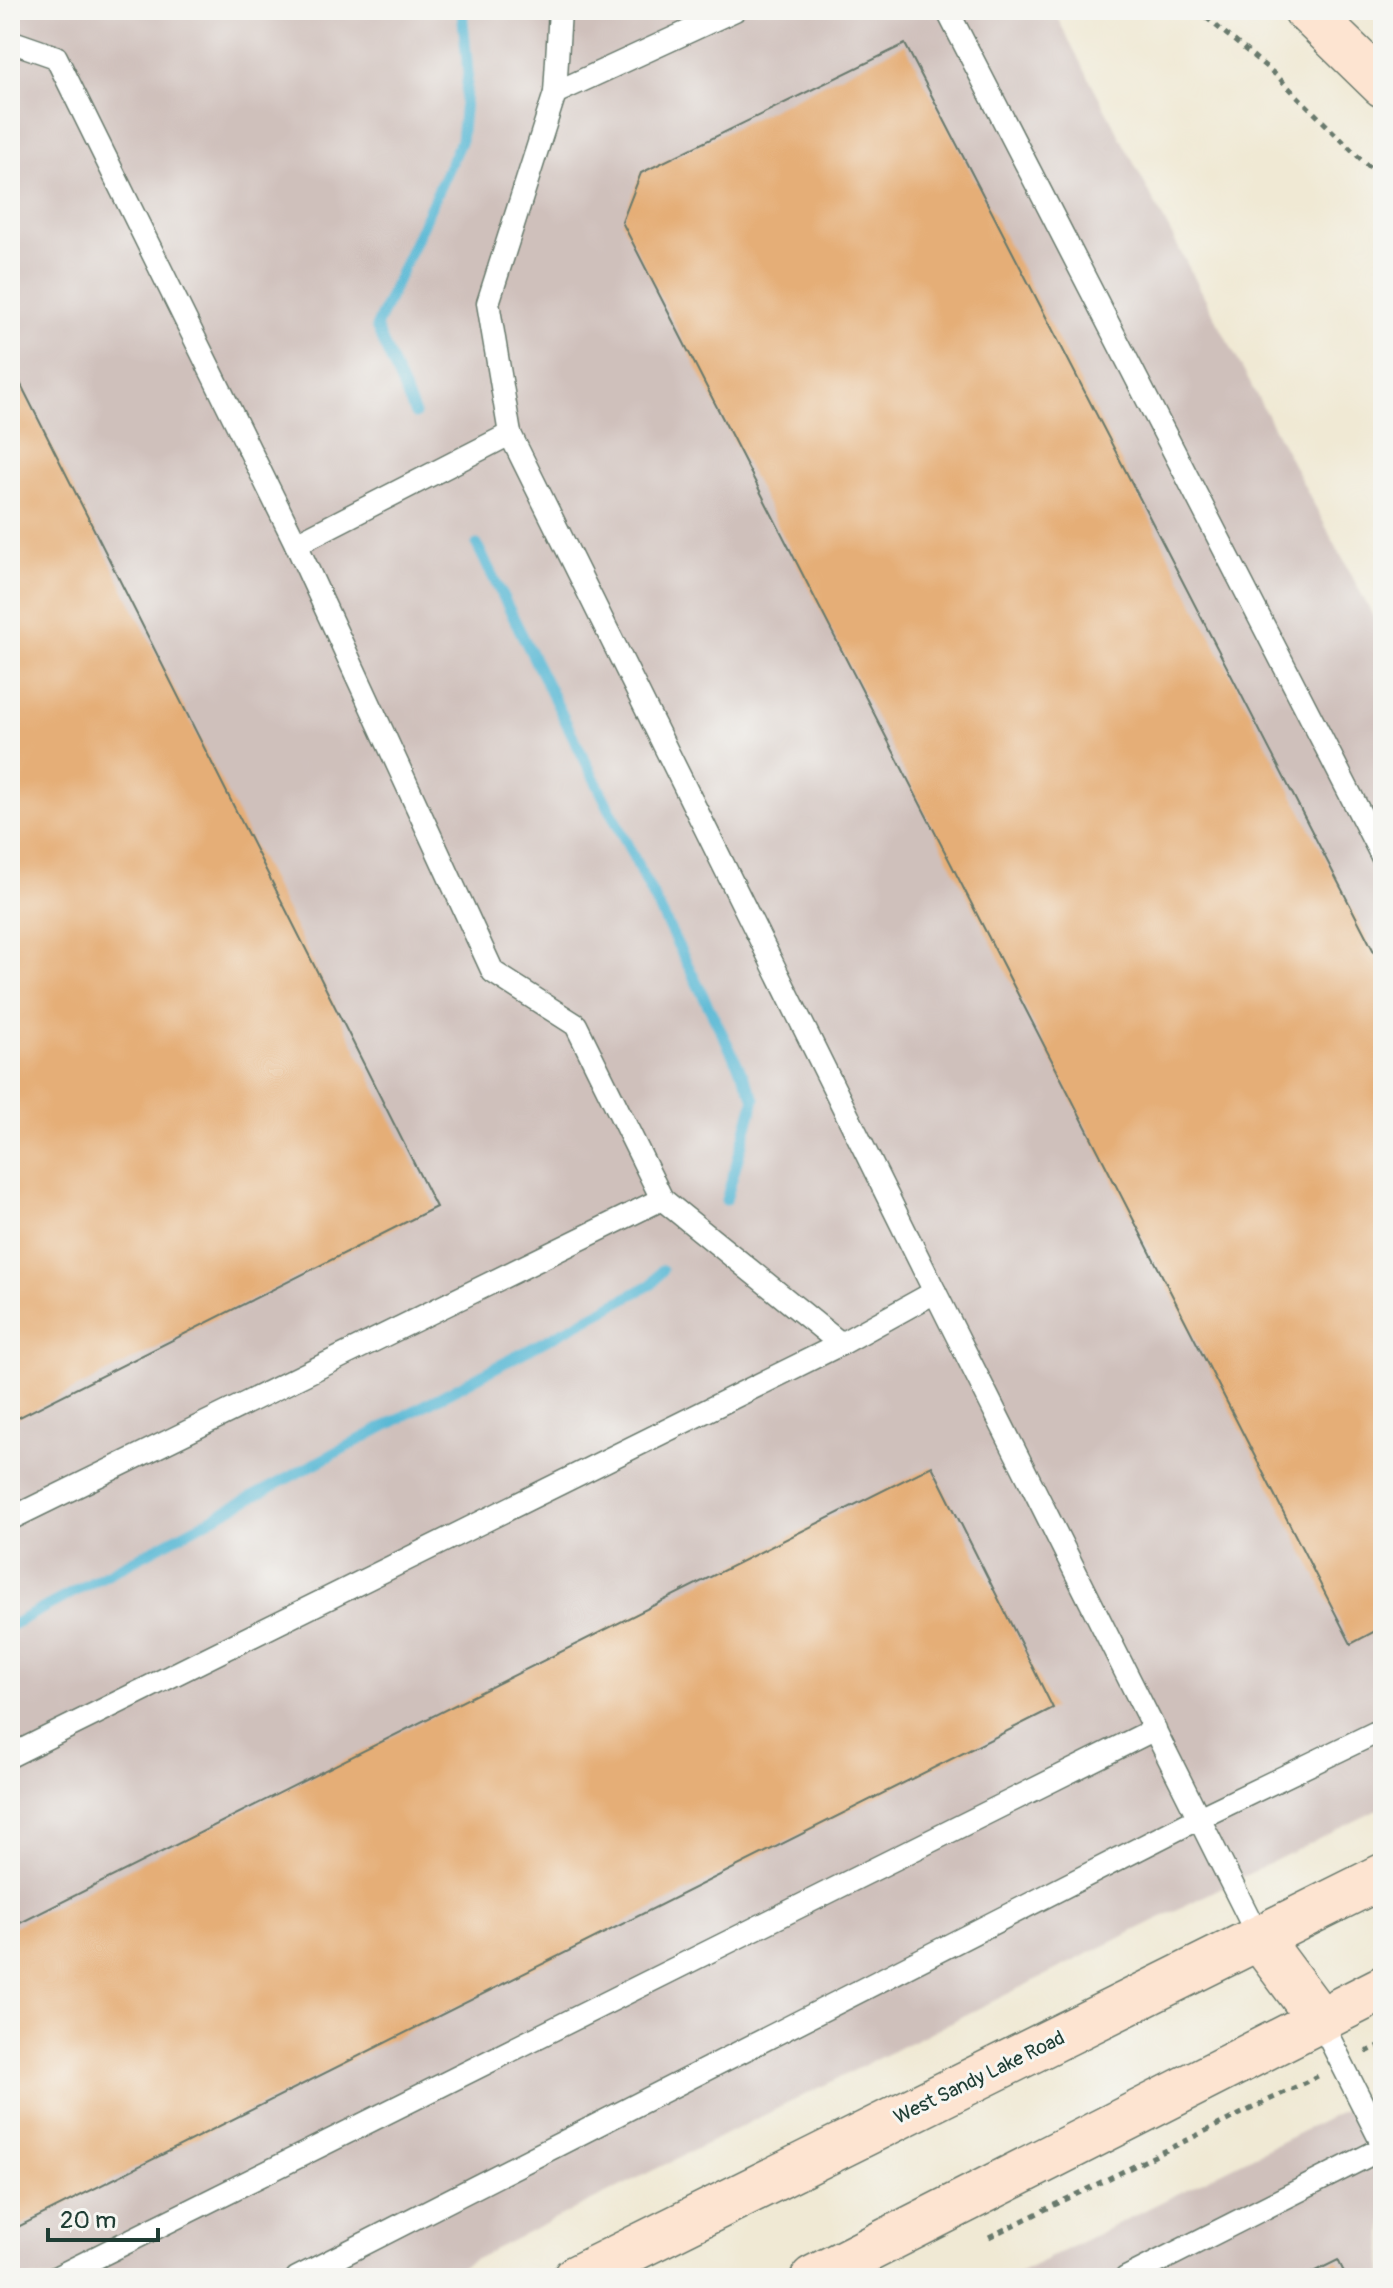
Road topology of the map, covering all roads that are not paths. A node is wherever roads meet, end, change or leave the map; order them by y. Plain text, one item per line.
1 (560, 10) edge
2 (735, 10) edge
3 (947, 10) edge
4 (1306, 10) edge
5 (10, 41) edge
6 (1383, 85) edge
7 (555, 93) junction
8 (510, 434) junction
9 (296, 544) junction
10 (1383, 858) edge
11 (662, 1199) junction
12 (935, 1292) junction
13 (841, 1344) junction
14 (10, 1519) edge
15 (1155, 1729) junction
16 (1383, 1729) edge
17 (10, 1756) edge
18 (1199, 1818) junction
19 (1383, 1876) edge
20 (1259, 1938) junction
21 (1383, 1988) edge
22 (1320, 2020) junction
23 (1383, 2146) edge
24 (55, 2278) edge
25 (297, 2278) edge
26 (575, 2278) edge
27 (813, 2278) edge
28 (1126, 2278) edge

1 - 7 lane
2 - 7 lane
3 - 10 lane
4 - 6 main road
5 - 9 lane
7 - 8 lane
8 - 9 lane
8 - 12 lane
9 - 11 lane
11 - 13 lane
11 - 14 lane
12 - 13 lane
12 - 15 lane
13 - 17 lane
15 - 18 lane
15 - 24 lane
16 - 18 lane
18 - 20 lane
18 - 25 lane
19 - 20 main road, West Sandy Lake Road
20 - 22 main road
20 - 26 main road, West Sandy Lake Road
21 - 22 main road
22 - 23 lane
22 - 27 main road
23 - 28 lane

